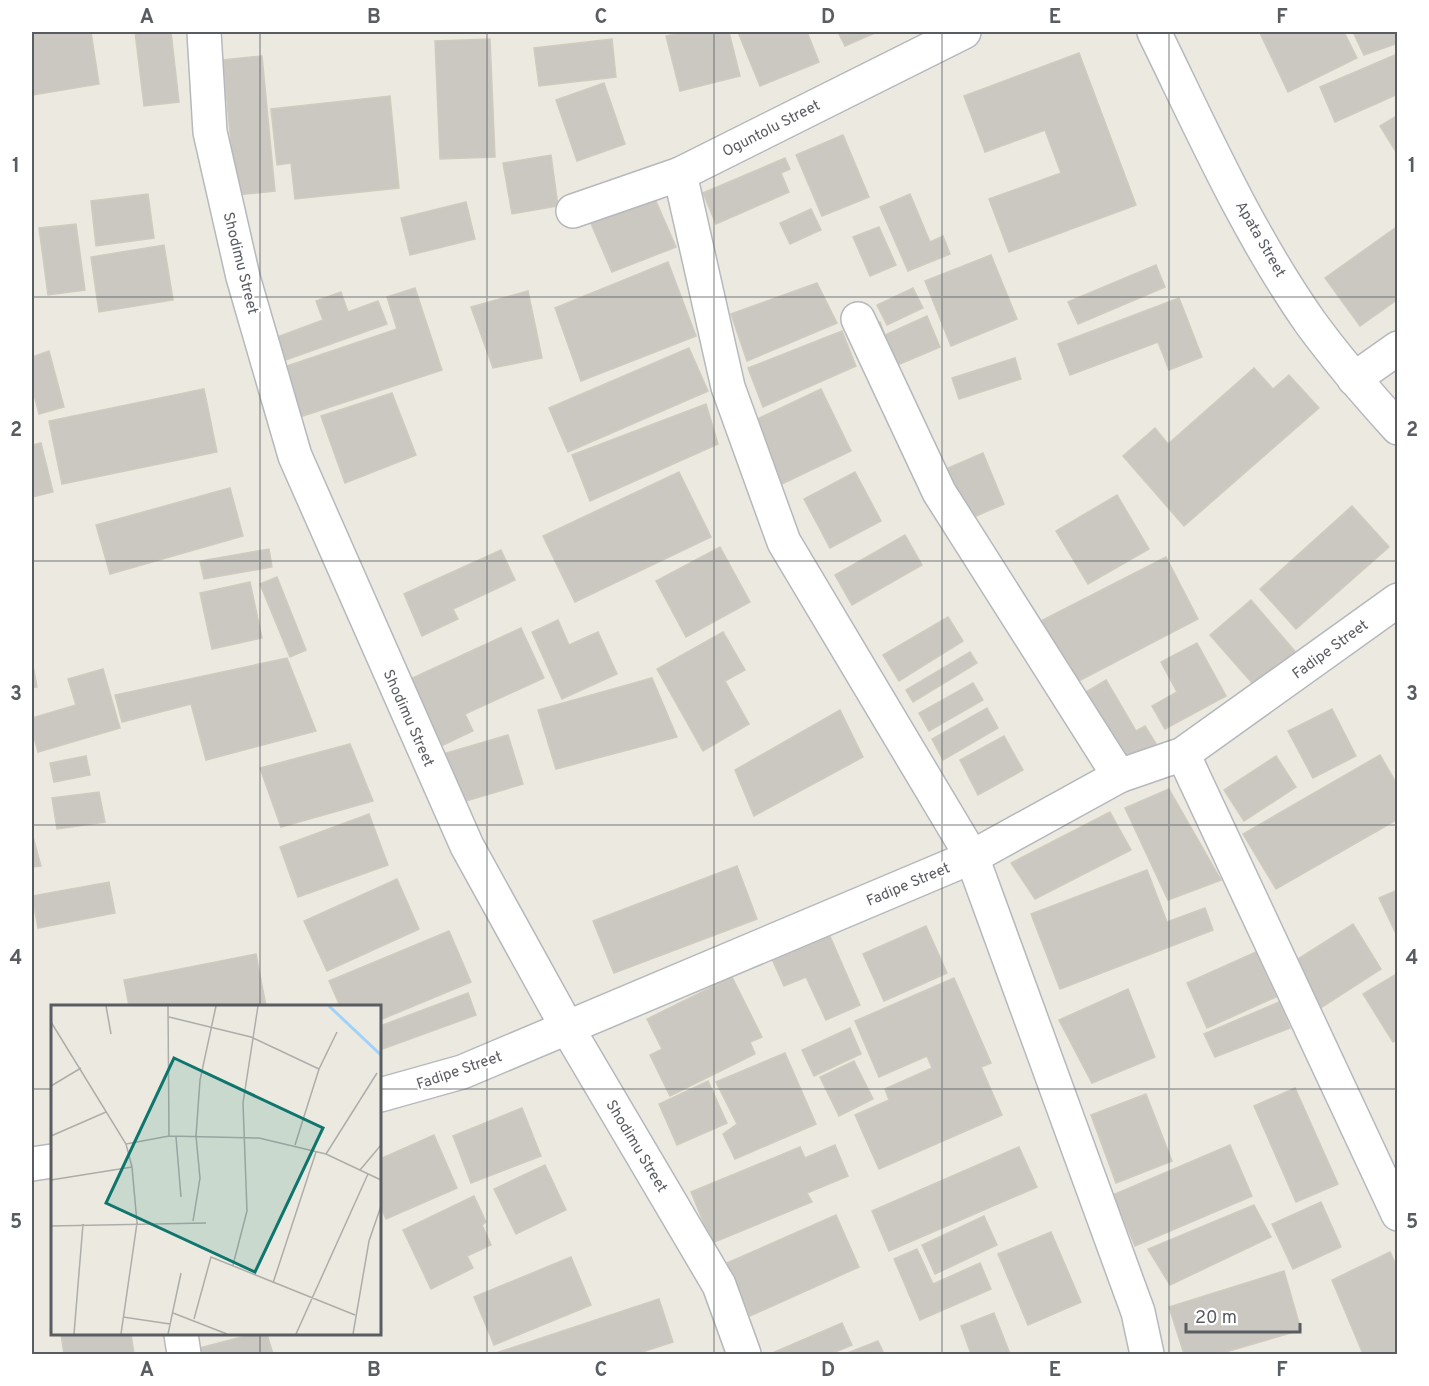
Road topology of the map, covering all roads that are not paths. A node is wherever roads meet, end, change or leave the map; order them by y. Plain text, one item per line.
1 (204, 32) edge
2 (964, 32) edge
3 (1154, 32) edge
4 (680, 174) junction
5 (573, 211) dead end
6 (858, 319) dead end
7 (1398, 348) edge
8 (1354, 379) junction
9 (1398, 428) edge
10 (1398, 600) edge
11 (1183, 754) junction
12 (1119, 776) junction
13 (972, 857) junction
14 (568, 1029) junction
15 (381, 1095) edge
16 (51, 1161) edge
17 (32, 1164) edge
18 (1398, 1214) edge
19 (181, 1335) edge
20 (184, 1354) edge
21 (744, 1354) edge
22 (1147, 1354) edge

1 - 14 street, Shodimu Street
2 - 4 street, Oguntolu Street
3 - 8 street, Apata Street
4 - 5 street, Oguntolu Street
4 - 13 street
6 - 12 street
7 - 8 street
8 - 9 street, Apata Street
10 - 11 street, Fadipe Street
11 - 12 street, Fadipe Street
11 - 18 street
12 - 13 street, Fadipe Street
13 - 14 street, Fadipe Street
13 - 22 street
14 - 15 street, Fadipe Street
14 - 21 street, Shodimu Street
16 - 17 street
19 - 20 street

